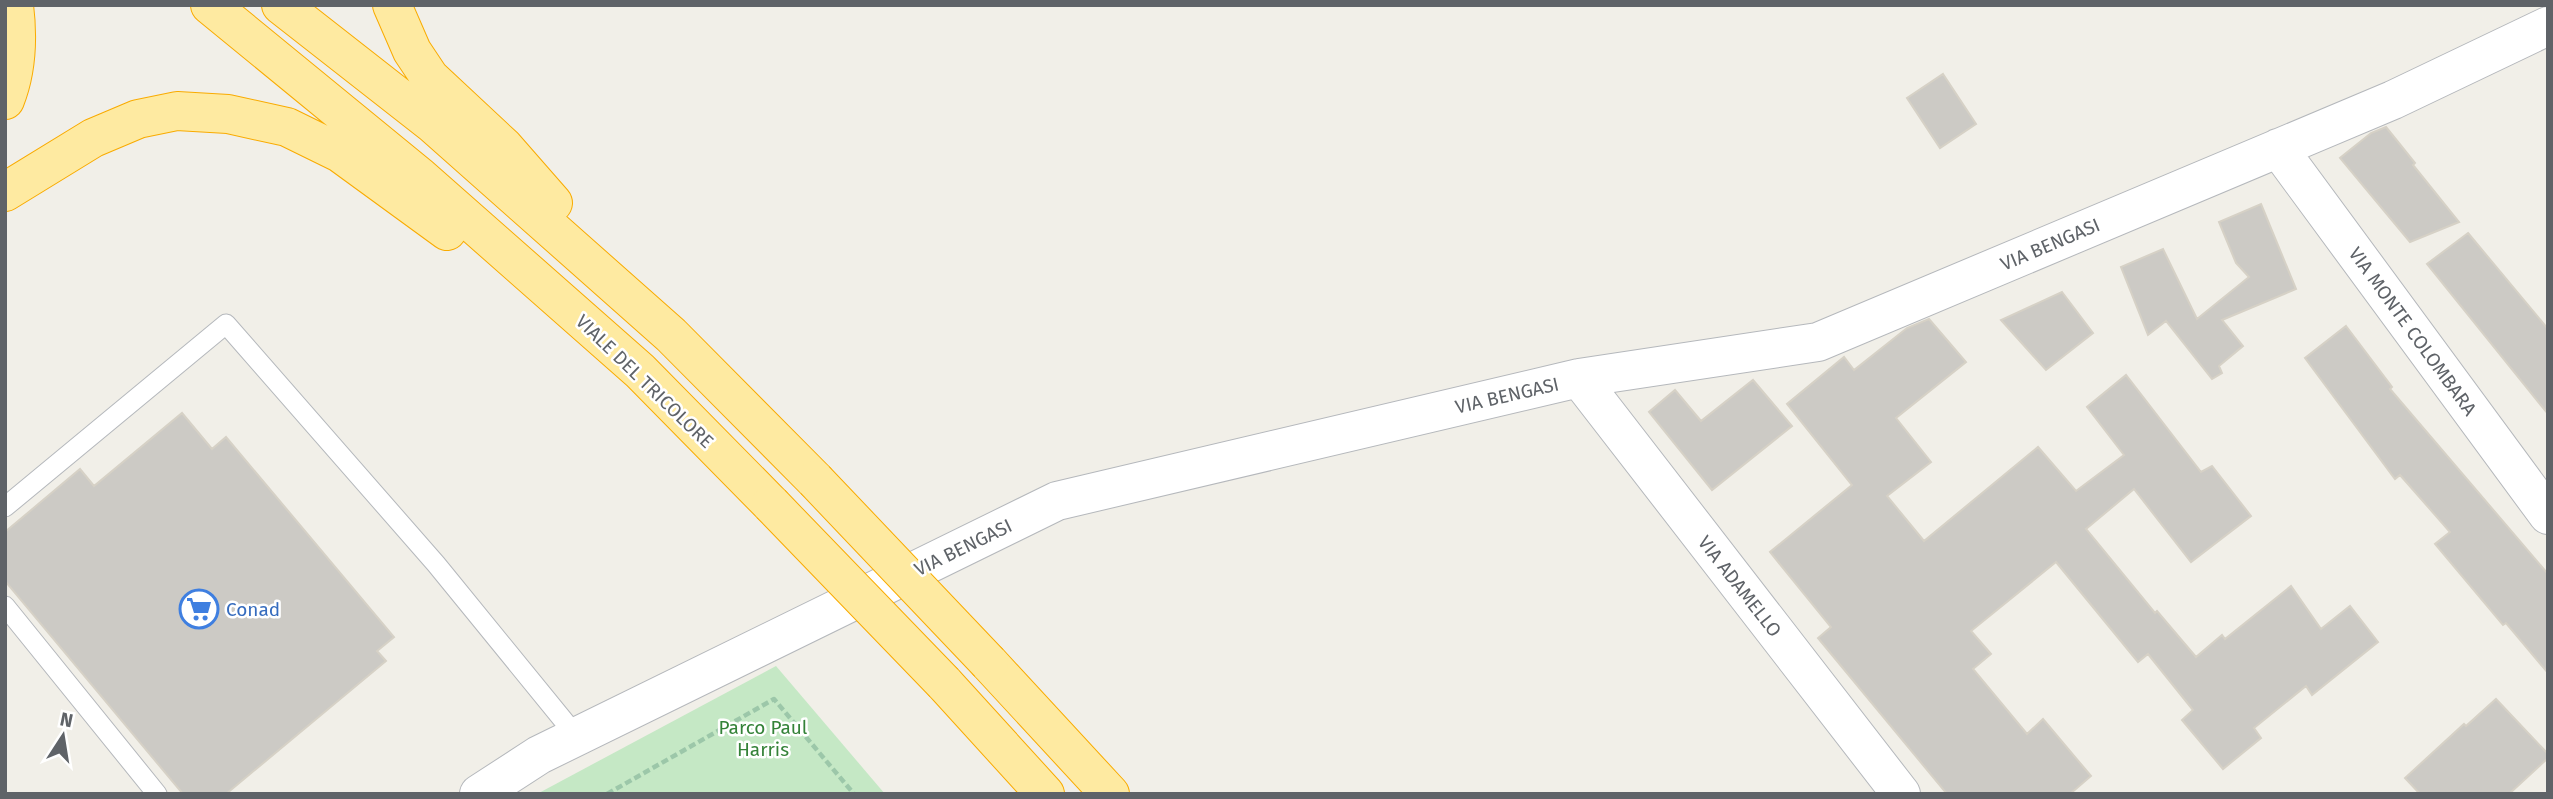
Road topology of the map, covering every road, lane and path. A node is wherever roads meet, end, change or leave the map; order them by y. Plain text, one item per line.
1 (14, 5) edge
2 (210, 5) edge
3 (281, 5) edge
4 (392, 5) edge
5 (2548, 26) edge
6 (5, 100) edge
7 (2277, 148) junction
8 (5, 192) edge
9 (671, 335) junction
10 (640, 371) junction
11 (1579, 378) junction
12 (5, 508) edge
13 (2548, 514) edge
14 (5, 606) edge
15 (577, 737) junction
16 (157, 794) edge
17 (479, 794) edge
18 (607, 794) edge
19 (853, 794) edge
20 (1045, 794) edge
21 (1110, 794) edge
22 (1901, 794) edge

1 - 6 highway
2 - 10 highway, VIALE DEL TRICOLORE
3 - 9 highway
4 - 9 highway
5 - 7 street, VIA BENGASI
7 - 11 street, VIA BENGASI
7 - 13 street, VIA MONTE COLOMBARA
8 - 10 highway
9 - 21 highway, bridge
10 - 20 highway, VIALE DEL TRICOLORE, bridge
11 - 15 street, VIA BENGASI
11 - 22 street, VIA ADAMELLO
12 - 15 lane
14 - 16 lane
15 - 17 street, VIA BENGASI
18 - 19 path

